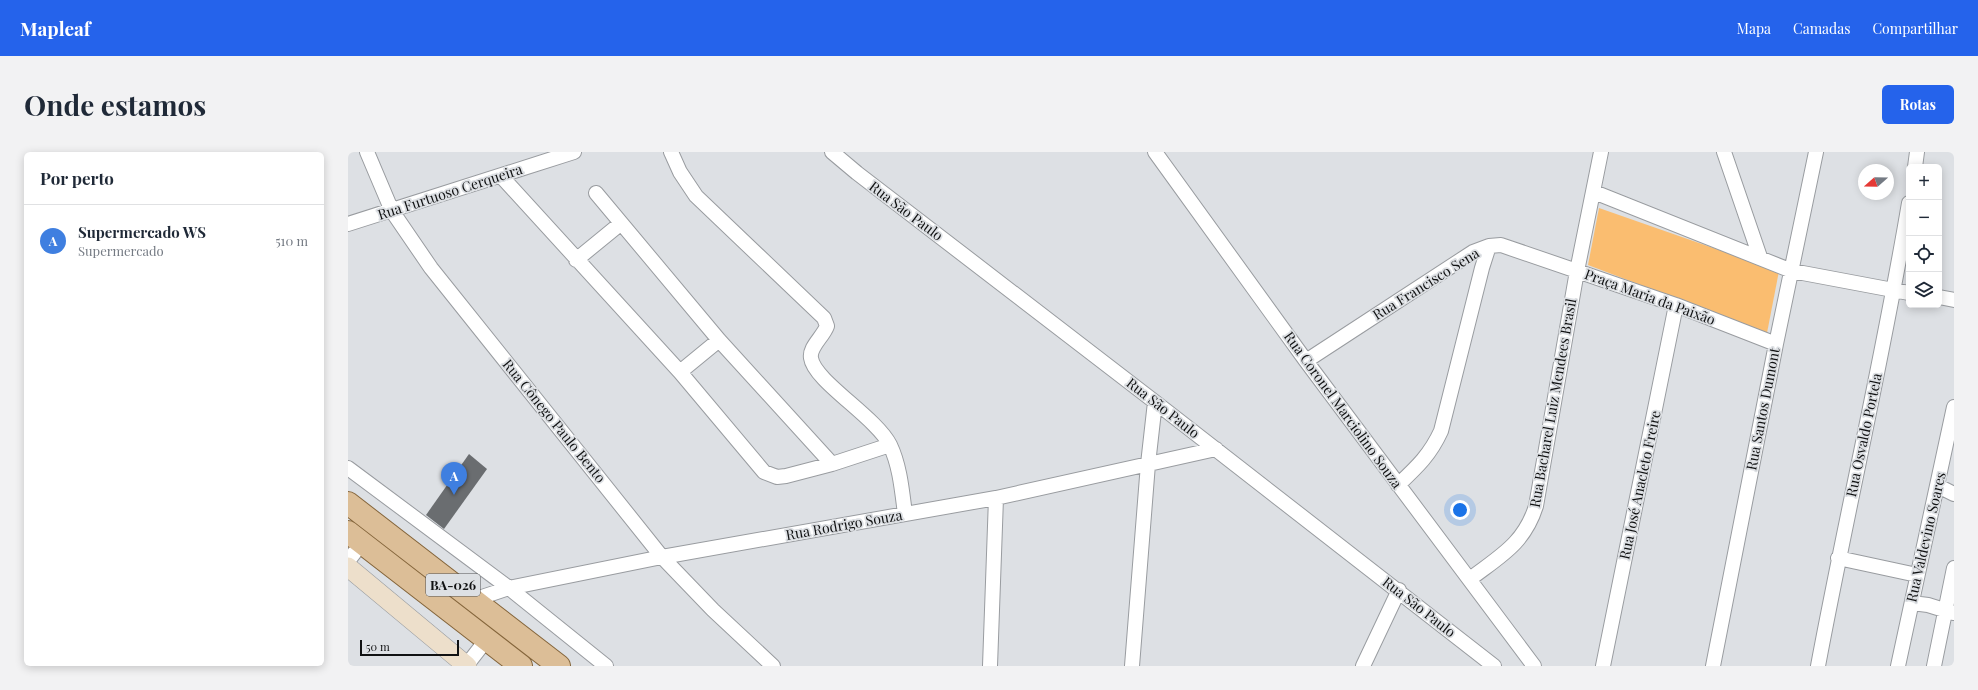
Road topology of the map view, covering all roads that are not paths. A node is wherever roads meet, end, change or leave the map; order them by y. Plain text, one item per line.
1 (367, 152) edge
2 (574, 152) edge
3 (671, 152) edge
4 (832, 152) edge
5 (1155, 152) edge
6 (1601, 152) edge
7 (1724, 152) edge
8 (1816, 152) edge
9 (1918, 152) edge
10 (1916, 164) edge
11 (501, 176) junction
12 (1594, 192) junction
13 (596, 193) dead end
14 (392, 211) junction
15 (1906, 221) edge
16 (348, 224) edge
17 (620, 224) junction
18 (1489, 246) junction
19 (1760, 258) junction
20 (576, 260) junction
21 (1577, 271) junction
22 (1792, 271) junction
23 (1894, 291) junction
24 (1906, 293) edge
25 (1942, 298) edge
26 (1954, 300) edge
27 (1676, 305) junction
28 (719, 340) junction
29 (1776, 344) junction
30 (1306, 361) junction
31 (680, 372) junction
32 (1155, 402) junction
33 (1954, 407) edge
34 (890, 445) junction
35 (1216, 449) junction
36 (832, 464) junction
37 (1148, 464) junction
38 (348, 468) edge
39 (1398, 485) junction
40 (1938, 486) junction
41 (1954, 494) edge
42 (996, 498) junction
43 (348, 503) edge
44 (906, 514) junction
45 (355, 537) edge
46 (662, 557) junction
47 (1838, 558) junction
48 (348, 562) edge
49 (348, 567) edge
50 (1954, 568) edge
51 (1917, 575) junction
52 (1470, 579) junction
53 (509, 588) junction
54 (1399, 590) junction
55 (473, 600) junction
56 (1912, 604) junction
57 (1950, 612) edge
58 (487, 638) junction
59 (467, 666) edge
60 (521, 666) edge
61 (558, 666) edge
62 (606, 666) edge
63 (773, 666) edge
64 (990, 666) edge
65 (1132, 666) edge
66 (1363, 666) edge
67 (1494, 666) edge
68 (1534, 666) edge
69 (1603, 666) edge
70 (1713, 666) edge
71 (1818, 666) edge
72 (1898, 666) edge
73 (1934, 666) edge

1 - 14 street, Rua Cônego Paulo Bento
2 - 11 street, Rua Furtuoso Cerqueira
3 - 34 street
4 - 32 street, Rua São Paulo
5 - 30 street, Rua Coronel Marciolino Souza
6 - 12 street, Praça Maria da Paixão
7 - 19 street
8 - 22 street, Rua Santos Dumont
9 - 10 street
11 - 14 street, Rua Furtuoso Cerqueira
11 - 20 street
12 - 19 street
12 - 21 street, Praça Maria da Paixão
13 - 17 street
14 - 16 street, Rua Furtuoso Cerqueira
14 - 46 street, Rua Cônego Paulo Bento
15 - 23 street, Rua Osvaldo Portela
17 - 20 street
17 - 28 street
18 - 21 street, Rua Francisco Sena
18 - 30 street, Rua Francisco Sena
18 - 39 street
19 - 22 street
20 - 31 street
21 - 27 street, Praça Maria da Paixão
21 - 52 street, Rua Bacharel Luiz Mendees Brasil
22 - 23 street
22 - 29 street, Rua Santos Dumont
23 - 24 street
23 - 47 street, Rua Osvaldo Portela
25 - 26 street
27 - 29 street, Praça Maria da Paixão
27 - 69 street, Rua José Anacleto Freire
28 - 31 street
28 - 36 street
29 - 70 street, Rua Santos Dumont
30 - 39 street, Rua Coronel Marciolino Souza
31 - 36 street
32 - 35 street, Rua São Paulo
32 - 37 street
33 - 40 street, Rua Valdevino Soares
34 - 36 street
34 - 44 street
35 - 37 street, Rua Rodrigo Souza
35 - 54 street, Rua São Paulo
37 - 42 street, Rua Rodrigo Souza
37 - 65 street
38 - 53 street
39 - 52 street, Rua Coronel Marciolino Souza
40 - 41 street
40 - 51 street, Rua Valdevino Soares
42 - 44 street, Rua Rodrigo Souza
42 - 64 street
43 - 55 main road, BA-026
44 - 46 street, Rua Rodrigo Souza
45 - 48 street
45 - 58 main road, BA-026
46 - 53 street, Rua Rodrigo Souza
46 - 63 street, Rua Cônego Paulo Bento
47 - 51 street
47 - 71 street, Rua Osvaldo Portela
49 - 59 street
50 - 57 street
51 - 56 street, Rua Valdevino Soares
52 - 68 street, Rua Coronel Marciolino Souza
53 - 55 street, Rua Rodrigo Souza
53 - 62 street
54 - 66 street
54 - 67 street, Rua São Paulo
55 - 61 main road, BA-026
56 - 57 street
56 - 72 street, Rua Valdevino Soares
57 - 73 street
58 - 59 street
58 - 60 main road, BA-026

